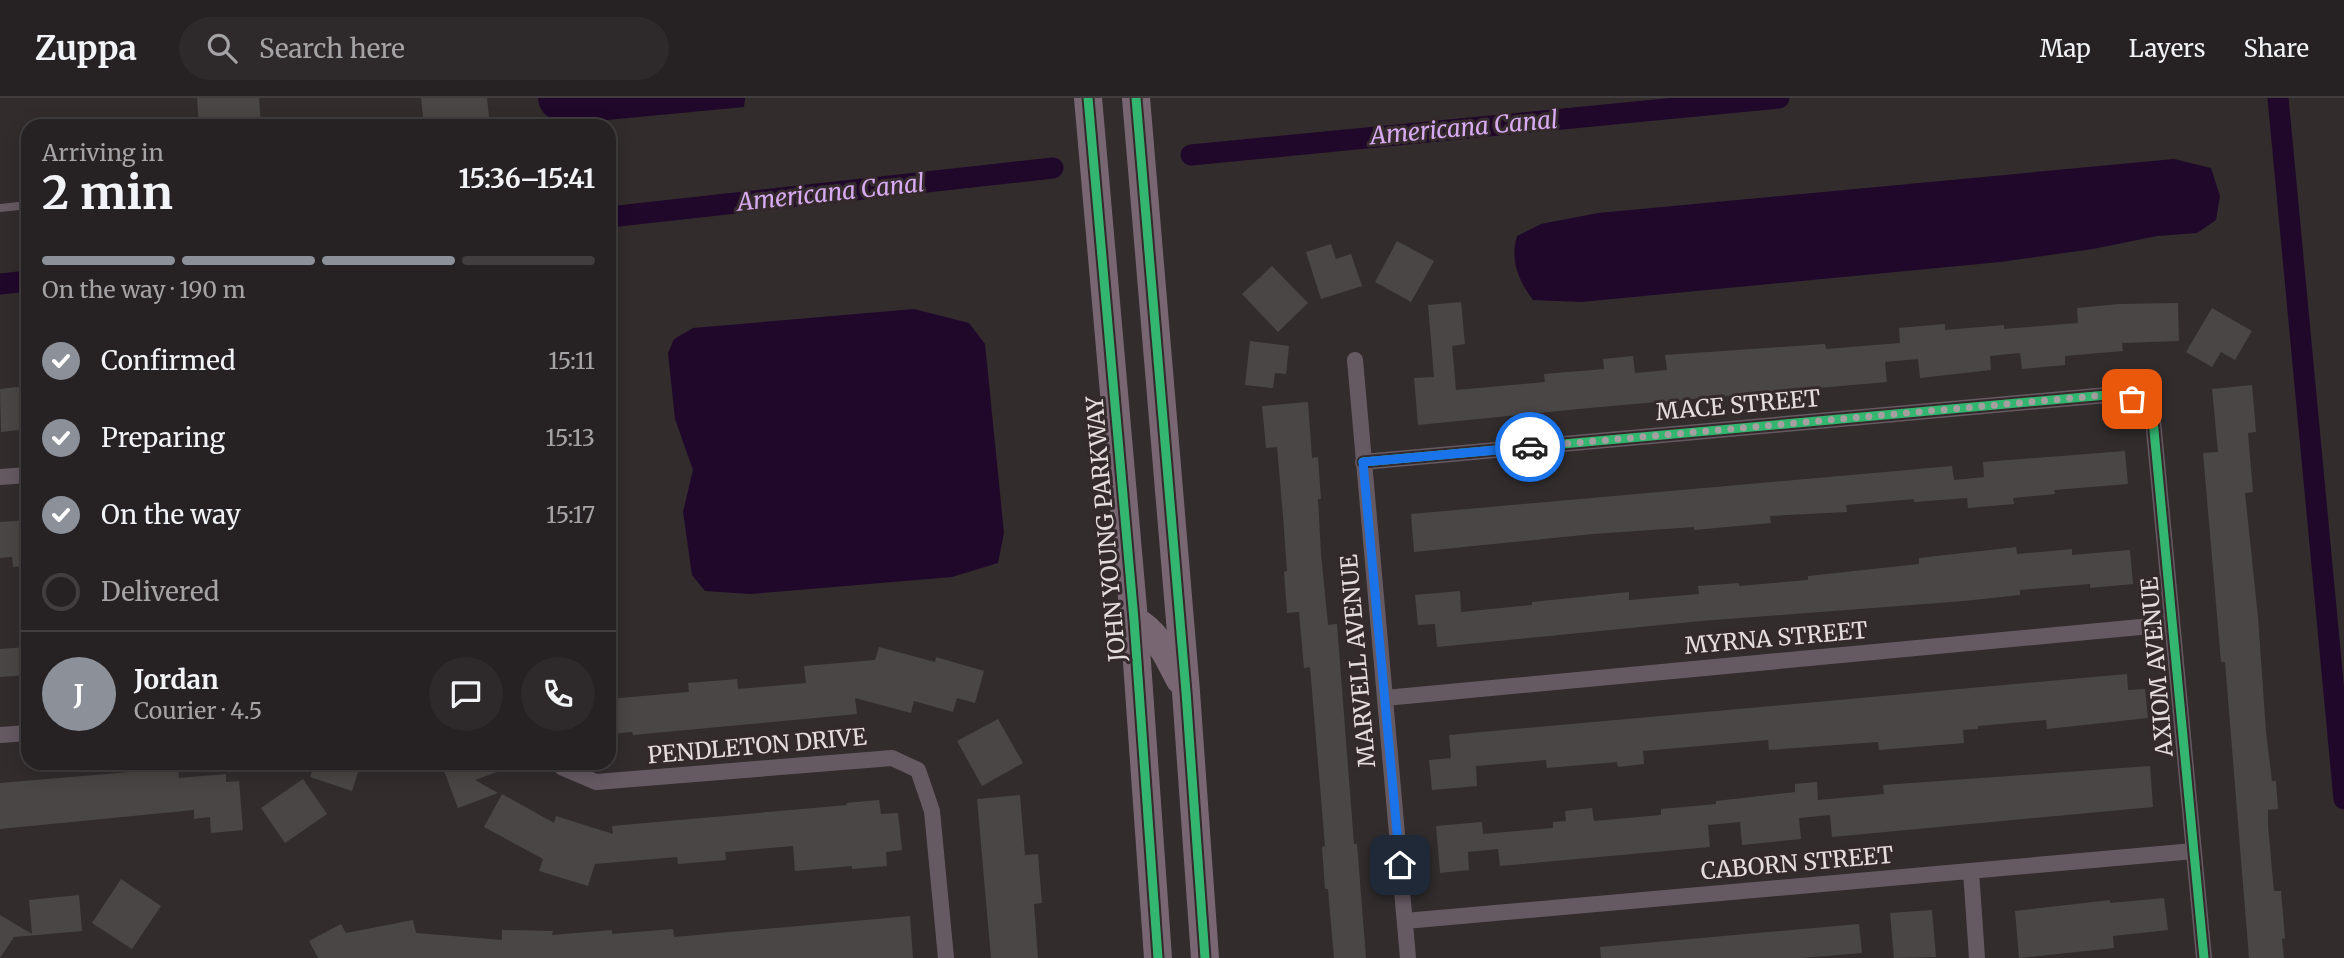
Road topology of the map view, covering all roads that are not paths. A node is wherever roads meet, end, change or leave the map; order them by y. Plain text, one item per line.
1 (1088, 98) edge
2 (1136, 98) edge
3 (21, 206) edge
4 (0, 208) edge
5 (1355, 360) dead end
6 (2118, 394) joint
7 (1363, 462) junction
8 (21, 476) edge
9 (0, 477) edge
10 (1133, 620) junction
11 (2172, 624) junction
12 (1186, 692) junction
13 (1385, 698) junction
14 (21, 734) edge
15 (0, 735) edge
16 (568, 770) edge
17 (2194, 851) junction
18 (1971, 871) junction
19 (1405, 921) junction
20 (946, 958) edge
21 (1158, 958) edge
22 (1205, 958) edge
23 (1408, 958) edge
24 (1978, 958) edge
25 (2204, 958) edge

1 - 10 highway, JOHN YOUNG PARKWAY
2 - 12 highway
3 - 4 lane
5 - 7 street, MARVELL AVENUE
6 - 7 street, MACE STREET
6 - 11 street, AXIOM AVENUE
7 - 13 street, MARVELL AVENUE
8 - 9 street
10 - 12 highway
10 - 21 highway, JOHN YOUNG PARKWAY
11 - 13 street, MYRNA STREET
11 - 17 street, AXIOM AVENUE
12 - 22 highway
13 - 19 street, MARVELL AVENUE
14 - 15 street
16 - 20 street, PENDLETON DRIVE
17 - 18 street, CABORN STREET
17 - 25 street, AXIOM AVENUE
18 - 19 street, CABORN STREET
18 - 24 street
19 - 23 street, MARVELL AVENUE

